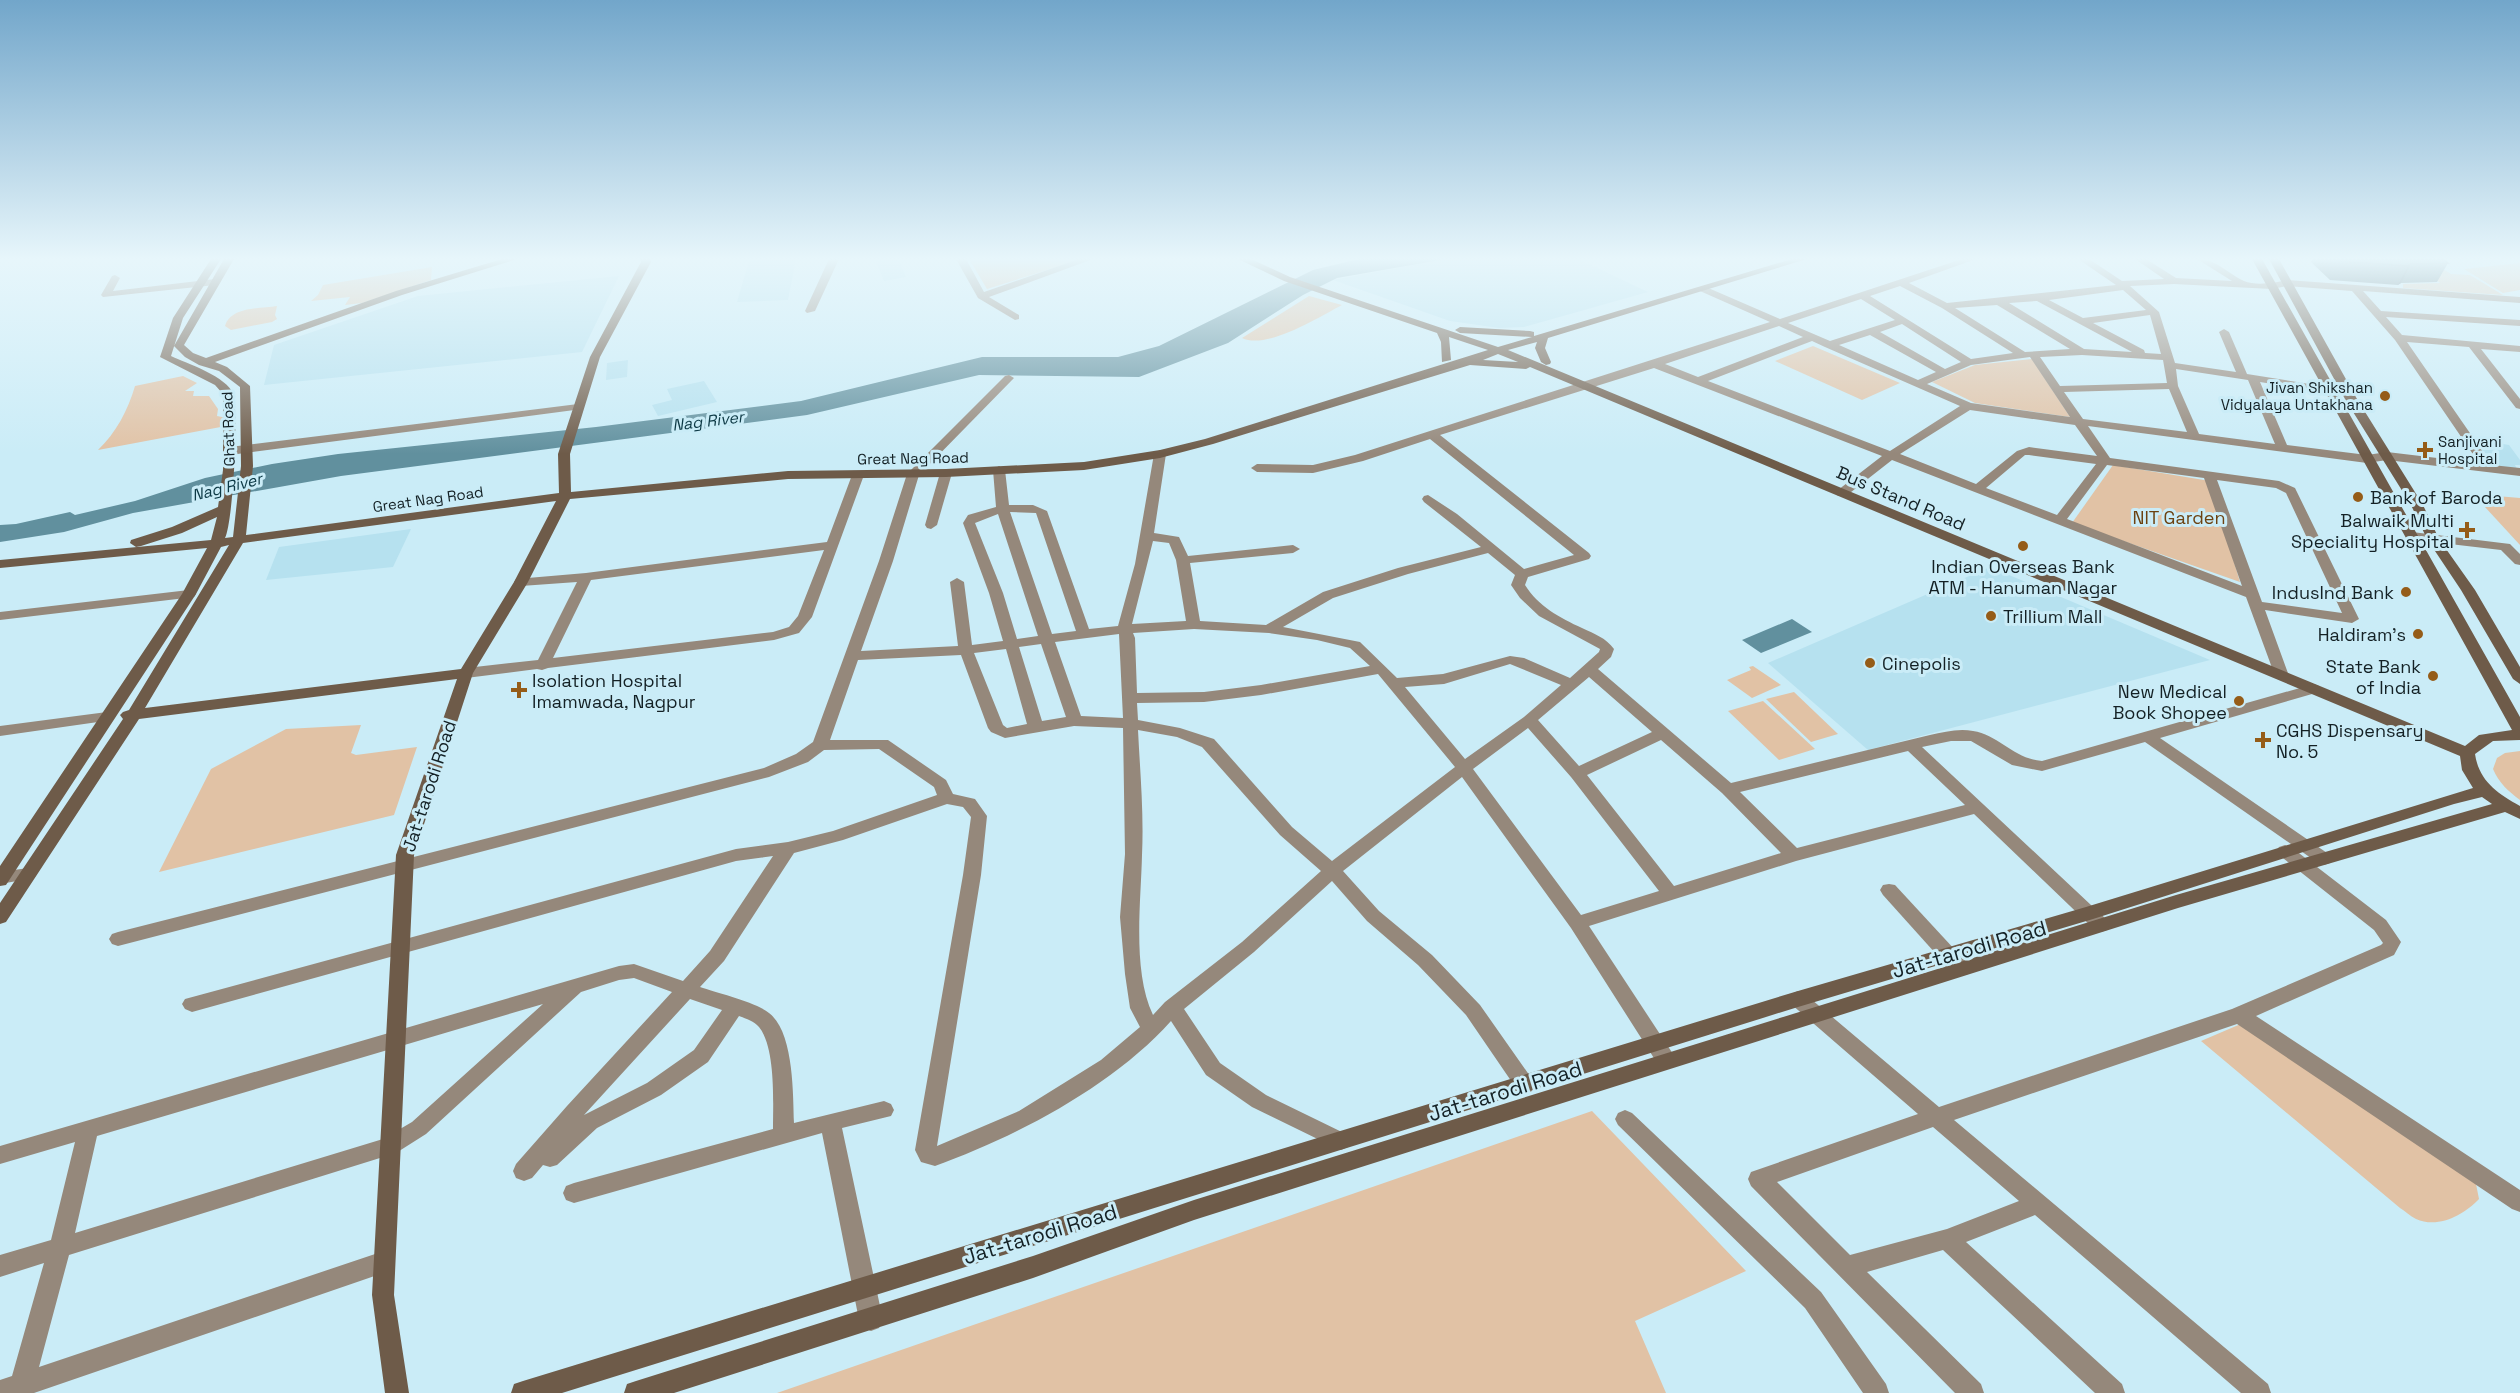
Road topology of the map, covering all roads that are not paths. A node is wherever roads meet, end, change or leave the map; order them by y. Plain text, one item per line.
1 (175, 324) edge
2 (191, 324) edge
3 (312, 324) edge
4 (613, 324) edge
5 (1424, 324) edge
6 (1441, 324) edge
7 (1563, 324) edge
8 (1585, 324) edge
9 (1774, 324) edge
10 (1784, 324) edge
11 (1893, 324) edge
12 (1907, 324) edge
13 (1976, 324) edge
14 (2035, 324) edge
15 (2087, 324) edge
16 (2157, 324) edge
17 (2293, 324) edge
18 (2309, 324) edge
19 (2387, 324) edge
20 (1441, 330) junction
21 (1460, 330) junction
22 (1871, 331) junction
23 (2224, 332) dead end
24 (1530, 334) junction
25 (1544, 336) junction
26 (1813, 338) junction
27 (2399, 338) junction
28 (2472, 344) junction
29 (1829, 345) junction
30 (1498, 346) junction
31 (2520, 349) edge
32 (2082, 352) junction
33 (2029, 355) junction
34 (2145, 355) junction
35 (1446, 360) junction
36 (2168, 361) junction
37 (206, 362) junction
38 (1467, 362) junction
39 (1969, 362) junction
40 (1655, 364) junction
41 (1542, 365) junction
42 (189, 367) junction
43 (1943, 372) junction
44 (2247, 376) junction
45 (1009, 378) dead end
46 (1698, 381) junction
47 (1589, 383) junction
48 (1918, 384) junction
49 (2173, 386) junction
50 (2056, 390) junction
51 (2330, 390) junction
52 (1968, 405) junction
53 (2520, 406) edge
54 (579, 407) junction
55 (2080, 422) junction
56 (1432, 435) junction
57 (2194, 436) junction
58 (2282, 447) junction
59 (248, 449) junction
60 (230, 451) junction
61 (1160, 454) junction
62 (1891, 455) junction
63 (2387, 456) junction
64 (2367, 459) junction
65 (2105, 460) junction
66 (2487, 467) junction
67 (1257, 468) dead end
68 (917, 469) junction
69 (999, 470) junction
70 (2520, 472) edge
71 (946, 473) junction
72 (858, 475) junction
73 (2209, 475) junction
74 (1977, 489) junction
75 (1847, 490) junction
76 (566, 492) junction
77 (1428, 499) dead end
78 (225, 507) junction
79 (1003, 510) junction
80 (2059, 520) junction
81 (931, 525) dead end
82 (239, 536) junction
83 (1148, 536) junction
84 (2412, 536) junction
85 (220, 538) junction
86 (2433, 539) junction
87 (136, 543) junction
88 (831, 545) junction
89 (1293, 549) dead end
90 (1489, 549) junction
91 (0, 556) edge
92 (1183, 560) junction
93 (2520, 561) edge
94 (0, 564) edge
95 (1522, 574) junction
96 (586, 577) junction
97 (520, 582) junction
98 (957, 582) dead end
99 (189, 594) junction
100 (2254, 600) junction
101 (0, 616) edge
102 (1194, 625) junction
103 (1124, 629) junction
104 (1269, 629) junction
105 (1084, 634) junction
106 (1047, 639) junction
107 (1011, 643) junction
108 (966, 650) junction
109 (852, 656) junction
110 (542, 666) junction
111 (1382, 669) junction
112 (1589, 669) junction
113 (2281, 672) junction
114 (466, 673) junction
115 (2520, 679) edge
116 (1393, 683) junction
117 (1572, 684) junction
118 (2314, 689) junction
119 (1129, 698) junction
120 (134, 714) junction
121 (107, 717) junction
122 (1529, 720) junction
123 (1075, 721) junction
124 (1132, 724) junction
125 (1036, 727) junction
126 (0, 731) edge
127 (2520, 733) edge
128 (1663, 734) junction
129 (2147, 736) junction
130 (820, 745) junction
131 (1911, 745) junction
132 (2470, 749) junction
133 (1464, 768) junction
134 (1577, 772) junction
135 (1728, 789) junction
136 (2487, 790) junction
137 (947, 798) junction
138 (1976, 808) junction
139 (2513, 809) edge
140 (788, 848) junction
141 (1794, 855) junction
142 (2305, 855) junction
143 (404, 868) junction
144 (1333, 871) junction
145 (28, 874) junction
146 (1, 878) edge
147 (1889, 890) dead end
148 (1670, 892) junction
149 (0, 917) edge
150 (2094, 920) junction
151 (1577, 923) junction
152 (118, 939) dead end
153 (399, 947) junction
154 (1955, 962) junction
155 (574, 987) junction
156 (688, 990) junction
157 (1798, 999) junction
158 (192, 1004) dead end
159 (735, 1007) junction
160 (1172, 1007) junction
161 (1817, 1015) junction
162 (2239, 1015) junction
163 (1154, 1028) junction
164 (395, 1039) junction
165 (1660, 1053) junction
166 (1525, 1085) junction
167 (884, 1110) dead end
168 (1935, 1117) junction
169 (1625, 1119) dead end
170 (830, 1122) junction
171 (87, 1130) junction
172 (784, 1135) junction
173 (1341, 1141) junction
174 (389, 1146) junction
175 (0, 1155) edge
176 (550, 1158) dead end
177 (524, 1171) dead end
178 (574, 1193) dead end
179 (2520, 1202) edge
180 (2038, 1204) junction
181 (1947, 1239) junction
182 (60, 1247) junction
183 (384, 1262) junction
184 (0, 1266) edge
185 (1845, 1267) junction
186 (864, 1288) junction
187 (870, 1320) junction
188 (22, 1389) edge
189 (0, 1392) edge
190 (397, 1393) edge
191 (523, 1393) edge
192 (636, 1393) edge
193 (1877, 1393) edge
194 (1972, 1393) edge
195 (2113, 1393) edge
196 (2259, 1393) edge

1 - 42 main road, Ghat Road
2 - 37 main road, Ghat Road
3 - 37 main road
4 - 54 main road
5 - 20 main road
6 - 21 main road
7 - 24 main road, Great Nag Road
8 - 25 main road, Great Nag Road
9 - 40 street
10 - 26 street
11 - 22 street
12 - 39 street
13 - 33 street
14 - 32 street
15 - 34 street
16 - 36 street
17 - 51 main road
18 - 63 main road
19 - 27 street
20 - 30 main road
20 - 35 main road
21 - 24 main road
21 - 30 main road
22 - 29 street
22 - 43 street
23 - 44 street
24 - 30 main road, Great Nag Road
25 - 30 main road, Great Nag Road
25 - 41 main road
26 - 29 street
26 - 46 street
27 - 28 street
27 - 66 street
28 - 31 street
28 - 53 street
29 - 48 street
30 - 35 main road, Great Nag Road
30 - 38 main road, Great Nag Road
30 - 41 main road
32 - 33 street
32 - 34 street
33 - 39 street
33 - 50 street
34 - 36 street
35 - 68 main road, Great Nag Road
36 - 44 street
36 - 49 street
37 - 42 main road
37 - 59 main road, Ghat Road
38 - 41 main road
38 - 61 main road, Great Nag Road
39 - 43 street
40 - 46 street
40 - 47 street
41 - 47 main road
42 - 60 main road, Ghat Road
43 - 48 street
44 - 51 street
44 - 58 street
45 - 68 street
46 - 62 street
47 - 56 street
47 - 75 main road
48 - 52 street
49 - 50 street
49 - 57 street
50 - 55 street
51 - 64 main road
52 - 55 street
52 - 62 street
54 - 59 street
54 - 76 main road
55 - 57 street
55 - 65 street
56 - 67 street
56 - 95 street
57 - 58 street
58 - 64 street
59 - 60 street
59 - 82 main road, Ghat Road
60 - 78 main road, Ghat Road
61 - 69 main road, Great Nag Road
61 - 83 street
62 - 74 street
62 - 75 street
63 - 64 street
63 - 66 street
63 - 86 main road
64 - 84 main road
65 - 73 street
65 - 74 street
65 - 80 street
66 - 70 street
68 - 71 main road, Great Nag Road
68 - 72 main road, Great Nag Road
68 - 76 main road, Great Nag Road
68 - 109 street
69 - 71 main road, Great Nag Road
69 - 79 street
71 - 81 street
72 - 76 main road, Great Nag Road
72 - 88 street
73 - 100 street
73 - 100 street
74 - 80 street
75 - 113 main road
76 - 82 main road, Great Nag Road
76 - 97 main road, Jat-tarodi Road
77 - 90 street
78 - 85 main road, Ghat Road
78 - 87 main road
79 - 105 street
79 - 106 street
79 - 107 street
80 - 100 street
82 - 85 main road, Great Nag Road
82 - 120 main road
83 - 92 street
83 - 103 street
84 - 86 street
84 - 127 main road
85 - 87 main road, Great Nag Road
85 - 94 main road, Great Nag Road
85 - 99 main road
86 - 93 street
86 - 115 main road
87 - 91 main road, Great Nag Road
88 - 96 street
88 - 110 street
89 - 92 street
90 - 95 street
90 - 104 street
92 - 102 street
95 - 112 street
96 - 97 street
96 - 110 street
97 - 114 main road, Jat-tarodi Road
98 - 108 street
99 - 101 street
99 - 121 main road
100 - 113 street
102 - 103 street
102 - 104 street
103 - 105 street
103 - 119 street
104 - 111 street
105 - 106 street
106 - 107 street
106 - 123 street
107 - 108 street
107 - 125 street
108 - 109 street
108 - 125 street
109 - 130 street
110 - 114 street
111 - 116 street
111 - 119 street
112 - 117 street
112 - 128 street
113 - 118 main road
113 - 132 main road
114 - 120 main road
114 - 143 main road, Jat-tarodi Road
116 - 117 street
116 - 133 street
117 - 122 street
118 - 129 street
118 - 132 main road
119 - 124 street
120 - 121 main road
120 - 145 main road
121 - 126 street
121 - 146 main road
122 - 133 street
122 - 134 street
123 - 124 street
123 - 125 street
124 - 144 street
124 - 163 street
127 - 132 main road
128 - 134 street
128 - 135 street
129 - 131 street
129 - 142 street
130 - 137 street
130 - 143 street
131 - 135 street
131 - 138 street
132 - 136 main road
133 - 144 street
133 - 151 street
134 - 148 street
135 - 141 street
136 - 139 main road
136 - 142 main road
137 - 140 street
137 - 163 street
138 - 141 street
138 - 150 street
139 - 142 main road
140 - 153 street
140 - 156 street
141 - 148 street
142 - 150 main road
142 - 150 main road
142 - 162 street
143 - 152 street
143 - 153 main road, Jat-tarodi Road
144 - 160 street
144 - 166 street
145 - 146 street
145 - 149 main road
147 - 154 street
148 - 151 street
150 - 154 main road
151 - 165 street
153 - 158 street
153 - 164 main road, Jat-tarodi Road
154 - 157 main road, Jat-tarodi Road
154 - 161 main road
155 - 156 street
155 - 164 street
155 - 174 street
156 - 159 street
156 - 177 street
157 - 161 street
157 - 165 main road, Jat-tarodi Road
159 - 172 street
159 - 176 street
160 - 163 street
160 - 173 street
161 - 165 main road
161 - 168 street
162 - 168 street
162 - 179 street
164 - 171 street
164 - 174 main road, Jat-tarodi Road
165 - 166 main road, Jat-tarodi Road
165 - 187 main road
166 - 173 main road, Jat-tarodi Road
167 - 170 street
168 - 180 street
168 - 185 street
169 - 193 street
170 - 172 street
170 - 186 street
171 - 175 street
171 - 182 street
172 - 178 street
173 - 186 main road, Jat-tarodi Road
174 - 182 street
174 - 183 main road, Jat-tarodi Road
180 - 181 street
180 - 196 street
181 - 185 street
181 - 195 street
182 - 184 street
182 - 188 street
183 - 188 street
183 - 190 main road, Jat-tarodi Road
185 - 194 street
186 - 187 street
186 - 191 main road, Jat-tarodi Road
187 - 192 main road
188 - 189 street

